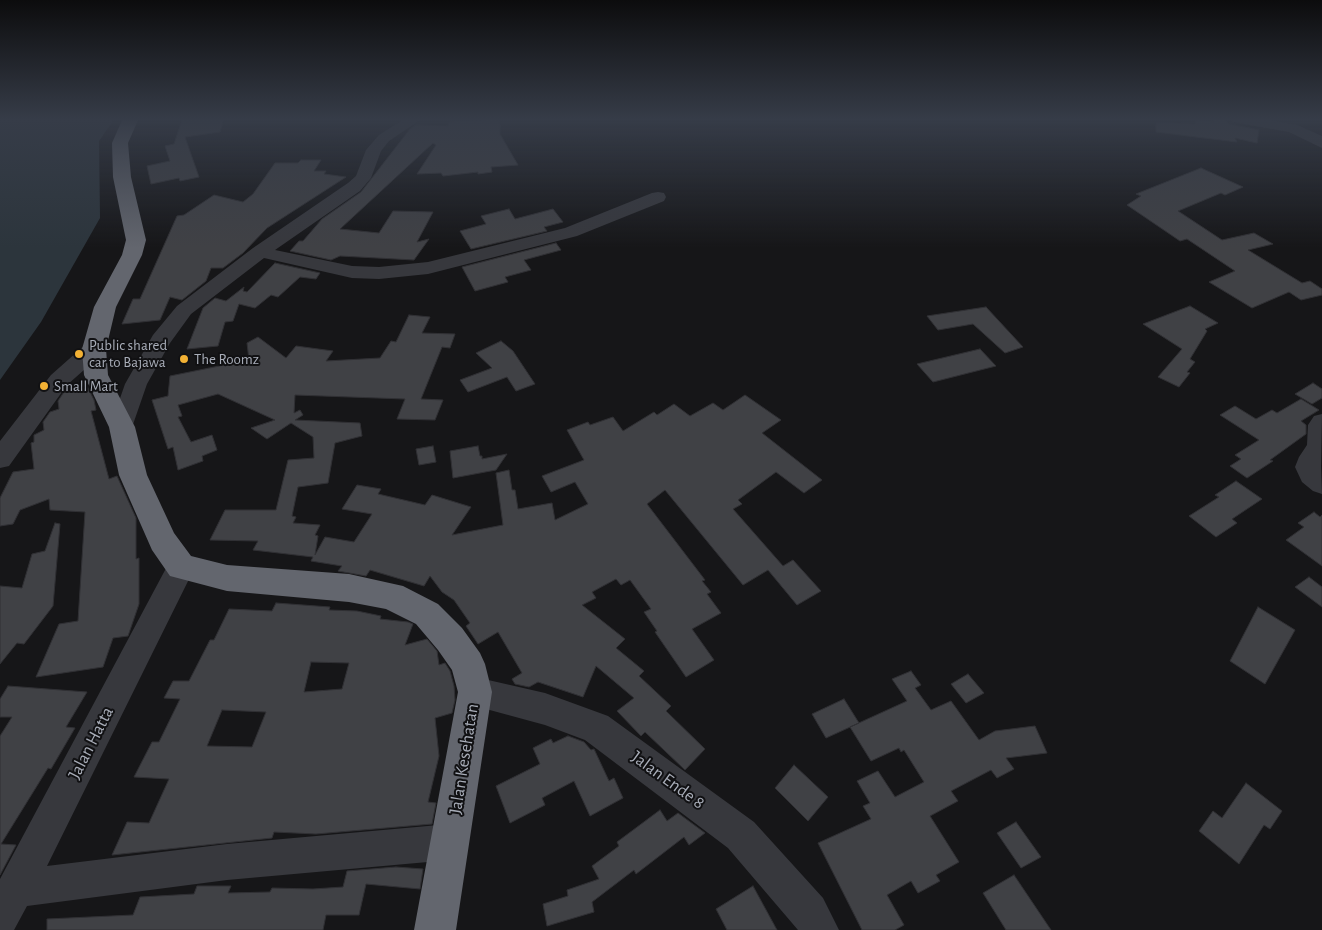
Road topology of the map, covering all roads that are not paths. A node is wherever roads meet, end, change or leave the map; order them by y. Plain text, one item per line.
1 (121, 161) edge
2 (369, 161) edge
3 (658, 197) dead end
4 (260, 252) junction
5 (94, 349) junction
6 (1322, 422) edge
7 (122, 427) junction
8 (0, 458) edge
9 (1322, 484) edge
10 (181, 567) junction
11 (475, 692) junction
12 (450, 842) junction
13 (8, 903) edge
14 (434, 930) edge
15 (820, 930) edge

1 - 5 highway
2 - 4 street
3 - 4 street
4 - 7 street
5 - 7 highway
5 - 8 street
6 - 9 street
7 - 10 highway
10 - 11 highway, Jalan Kesehatan
10 - 13 street, Jalan Hatta
11 - 12 highway, Jalan Kesehatan
11 - 15 street, Jalan Ende 8
12 - 13 street
12 - 14 highway, Jalan Kesehatan

